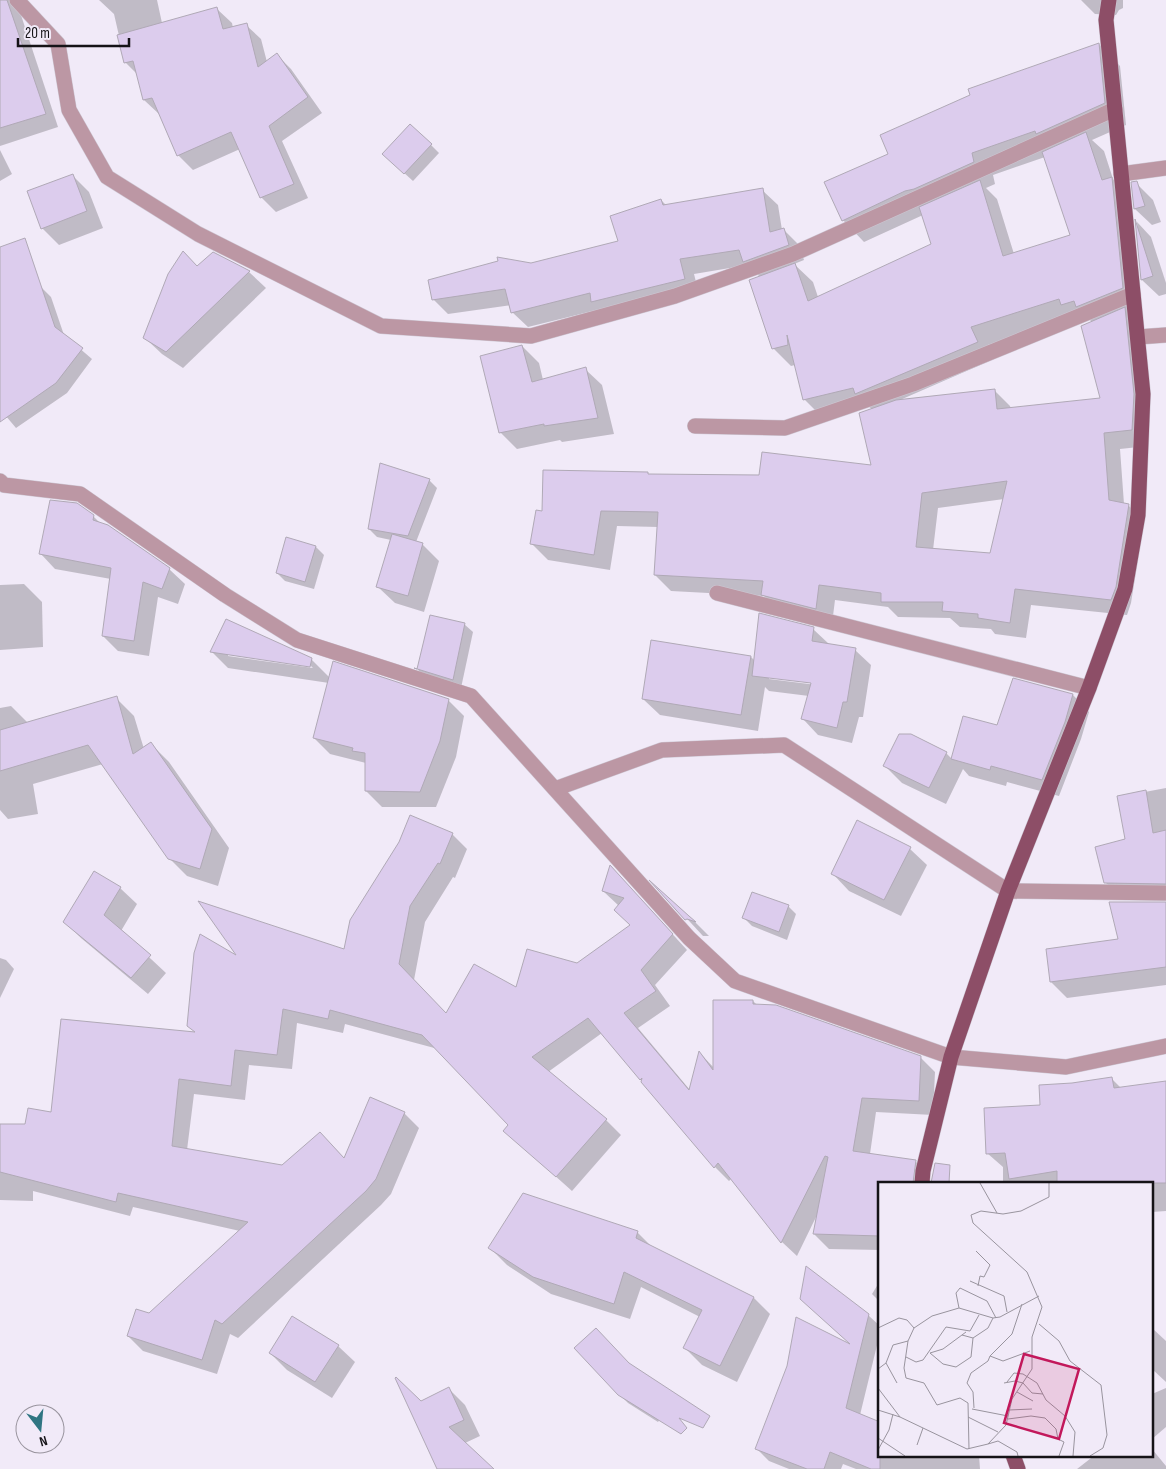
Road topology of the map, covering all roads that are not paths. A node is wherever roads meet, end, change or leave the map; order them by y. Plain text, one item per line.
1 (17, 0) edge
2 (1109, 0) edge
3 (1115, 109) junction
4 (1166, 168) edge
5 (1121, 174) junction
6 (1133, 294) junction
7 (1166, 335) edge
8 (1138, 337) junction
9 (695, 426) dead end
10 (0, 481) edge
11 (717, 593) dead end
12 (1089, 688) junction
13 (555, 789) junction
14 (1008, 891) junction
15 (1166, 893) edge
16 (1166, 1046) edge
17 (951, 1057) junction
18 (922, 1182) edge
19 (1013, 1456) edge
20 (1018, 1469) edge

1 - 3 street
2 - 3 main road
3 - 5 main road
4 - 5 street
5 - 6 main road
6 - 8 main road
6 - 9 street
7 - 8 street
8 - 12 main road
10 - 13 street
11 - 12 street
12 - 14 main road
13 - 14 street
13 - 17 street
14 - 15 street
14 - 17 main road
16 - 17 street
17 - 18 main road
19 - 20 main road

